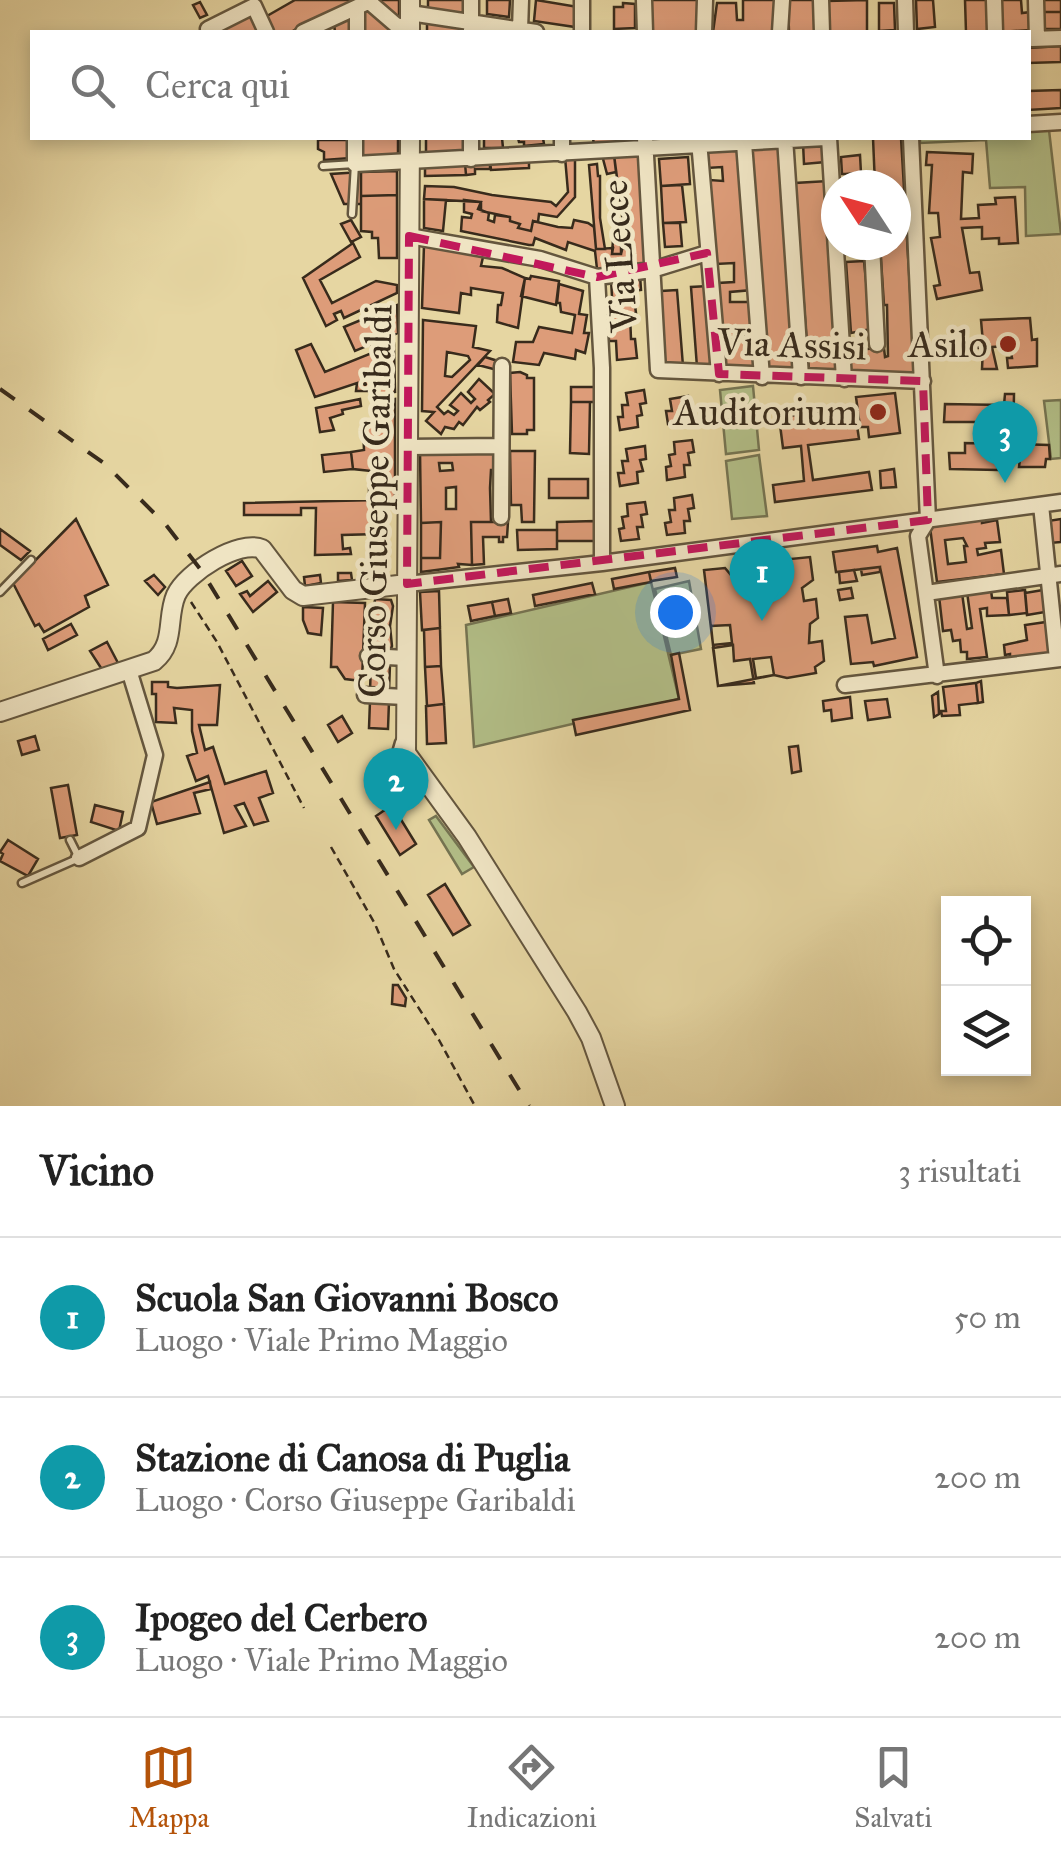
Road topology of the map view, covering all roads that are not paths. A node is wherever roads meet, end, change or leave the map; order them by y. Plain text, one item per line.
1 (471, 0) edge
2 (522, 0) edge
3 (582, 0) edge
4 (644, 0) edge
5 (705, 0) edge
6 (782, 0) edge
7 (821, 0) edge
8 (905, 0) edge
9 (994, 0) edge
10 (1036, 0) edge
11 (364, 3) edge
12 (410, 18) edge
13 (471, 28) edge
14 (208, 29) dead end
15 (265, 30) edge
16 (307, 30) edge
17 (357, 30) edge
18 (520, 30) edge
19 (582, 30) edge
20 (644, 30) edge
21 (704, 30) edge
22 (780, 30) edge
23 (822, 30) edge
24 (906, 30) edge
25 (995, 30) edge
26 (1061, 38) edge
27 (1032, 39) edge
28 (1061, 122) edge
29 (1031, 124) edge
30 (356, 140) edge
31 (410, 140) edge
32 (471, 140) edge
33 (776, 140) edge
34 (786, 140) edge
35 (827, 140) edge
36 (911, 140) edge
37 (699, 142) edge
38 (645, 143) edge
39 (744, 143) junction
40 (562, 146) edge
41 (471, 158) junction
42 (410, 162) junction
43 (355, 164) junction
44 (323, 166) dead end
45 (830, 170) edge
46 (352, 214) dead end
47 (409, 236) junction
48 (707, 253) junction
49 (839, 260) edge
50 (873, 260) edge
51 (652, 270) junction
52 (597, 277) junction
53 (877, 344) dead end
54 (502, 366) dead end
55 (658, 370) joint
56 (719, 374) junction
57 (762, 377) junction
58 (801, 377) junction
59 (844, 379) junction
60 (923, 381) junction
61 (500, 446) junction
62 (408, 447) junction
63 (1061, 502) edge
64 (1041, 505) junction
65 (502, 517) dead end
66 (928, 520) junction
67 (31, 560) dead end
68 (602, 563) junction
69 (1055, 575) edge
70 (407, 584) junction
71 (0, 592) edge
72 (926, 592) junction
73 (368, 656) dead end
74 (406, 658) junction
75 (1059, 659) edge
76 (129, 670) junction
77 (937, 676) junction
78 (845, 686) dead end
79 (366, 695) dead end
80 (406, 697) junction
81 (0, 712) edge
82 (405, 738) junction
83 (392, 784) dead end
84 (70, 840) dead end
85 (79, 858) junction
86 (22, 883) dead end
87 (615, 1106) edge

1 - 13 street
2 - 18 street
3 - 19 street
4 - 20 street
5 - 21 street
6 - 22 street
7 - 23 street
8 - 24 street
9 - 25 street
10 - 27 street
11 - 12 street
11 - 16 street
11 - 17 street
12 - 13 street
13 - 18 street
14 - 15 street
26 - 27 street
28 - 29 street
30 - 43 street
31 - 42 street, Corso Giuseppe Garibaldi
32 - 41 street
33 - 39 street
34 - 58 street
35 - 45 street
36 - 60 street
37 - 38 street
37 - 39 street
37 - 48 street
38 - 40 street
38 - 51 street, Via Lecce
39 - 57 street
40 - 41 street
41 - 42 street
42 - 43 street
42 - 47 street, Corso Giuseppe Garibaldi
43 - 44 lane
43 - 46 lane
47 - 52 street
47 - 62 street, Corso Giuseppe Garibaldi
48 - 51 street
48 - 56 street
49 - 59 street
50 - 53 street
51 - 52 street
51 - 55 street, Via Lecce
52 - 68 street
54 - 61 street
55 - 56 street, Via Assisi
56 - 57 street, Via Assisi
57 - 58 street, Via Assisi
58 - 59 street, Via Assisi
59 - 60 street, Via Assisi
60 - 66 street
61 - 62 street
61 - 65 street
62 - 70 street, Corso Giuseppe Garibaldi
63 - 64 street
64 - 66 street
64 - 69 street
66 - 68 street
66 - 72 street
67 - 71 lane
68 - 70 street
69 - 72 street
69 - 75 street
70 - 74 street, Corso Giuseppe Garibaldi
70 - 76 street
72 - 77 street
73 - 74 street
74 - 80 street, Corso Giuseppe Garibaldi
75 - 77 street
76 - 81 street
76 - 85 street
77 - 78 street
79 - 80 street
80 - 82 street, Corso Giuseppe Garibaldi
82 - 83 street
82 - 87 street, Corso Giuseppe Garibaldi
84 - 85 lane
85 - 86 lane

